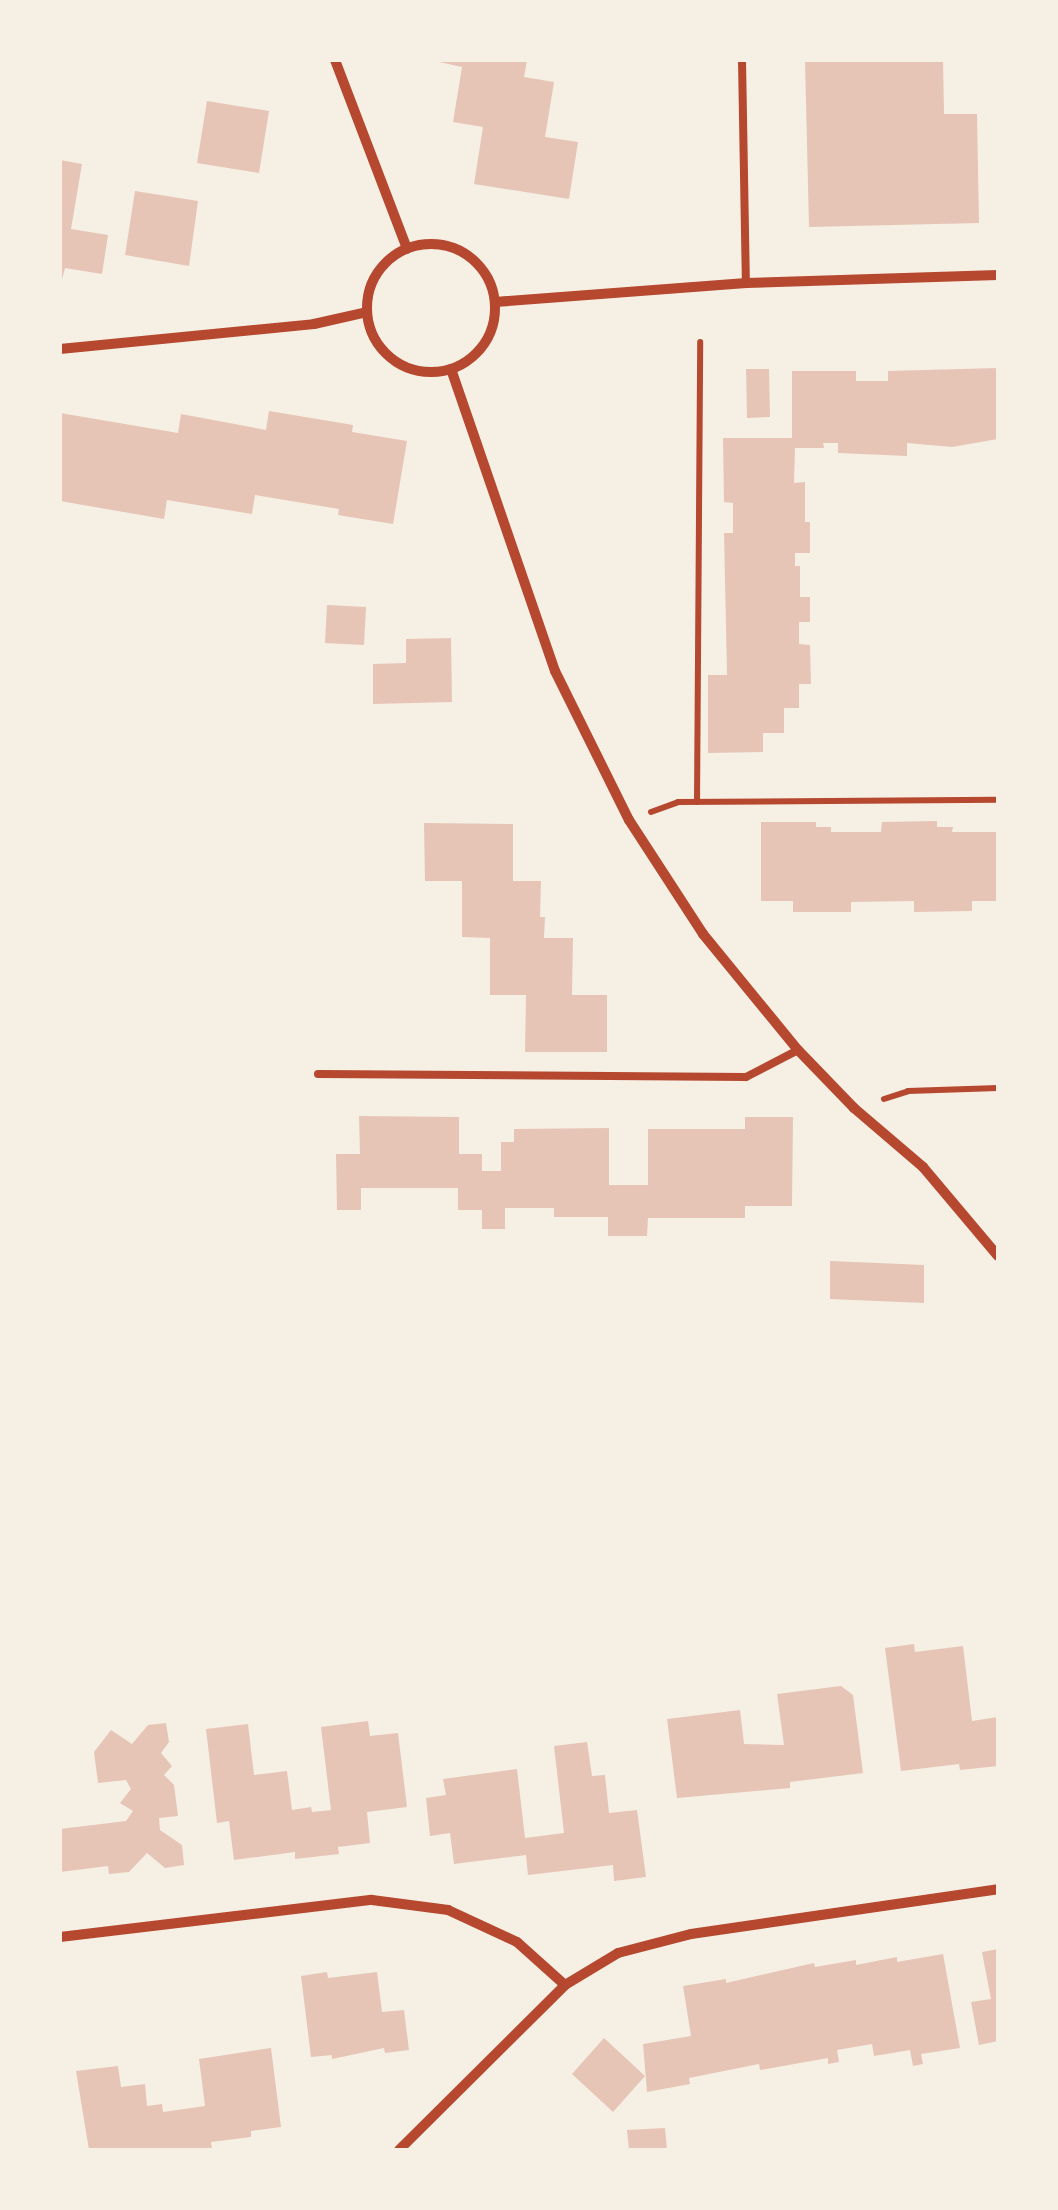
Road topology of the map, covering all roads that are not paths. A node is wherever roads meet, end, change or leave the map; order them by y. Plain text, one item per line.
1 (335, 60) edge
2 (742, 60) edge
3 (407, 248) junction
4 (998, 275) edge
5 (746, 283) junction
6 (495, 302) junction
7 (367, 312) junction
8 (60, 350) edge
9 (450, 368) junction
10 (798, 1050) junction
11 (318, 1074) dead end
12 (998, 1256) edge
13 (998, 1889) edge
14 (60, 1937) edge
15 (565, 1985) junction
16 (398, 2150) edge

1 - 3 street
2 - 5 lane
3 - 6 street
3 - 7 street
4 - 5 street
5 - 6 street
6 - 9 street
7 - 8 street
7 - 9 street
9 - 10 street
10 - 11 lane
10 - 12 street
13 - 15 street
14 - 15 street
15 - 16 street

